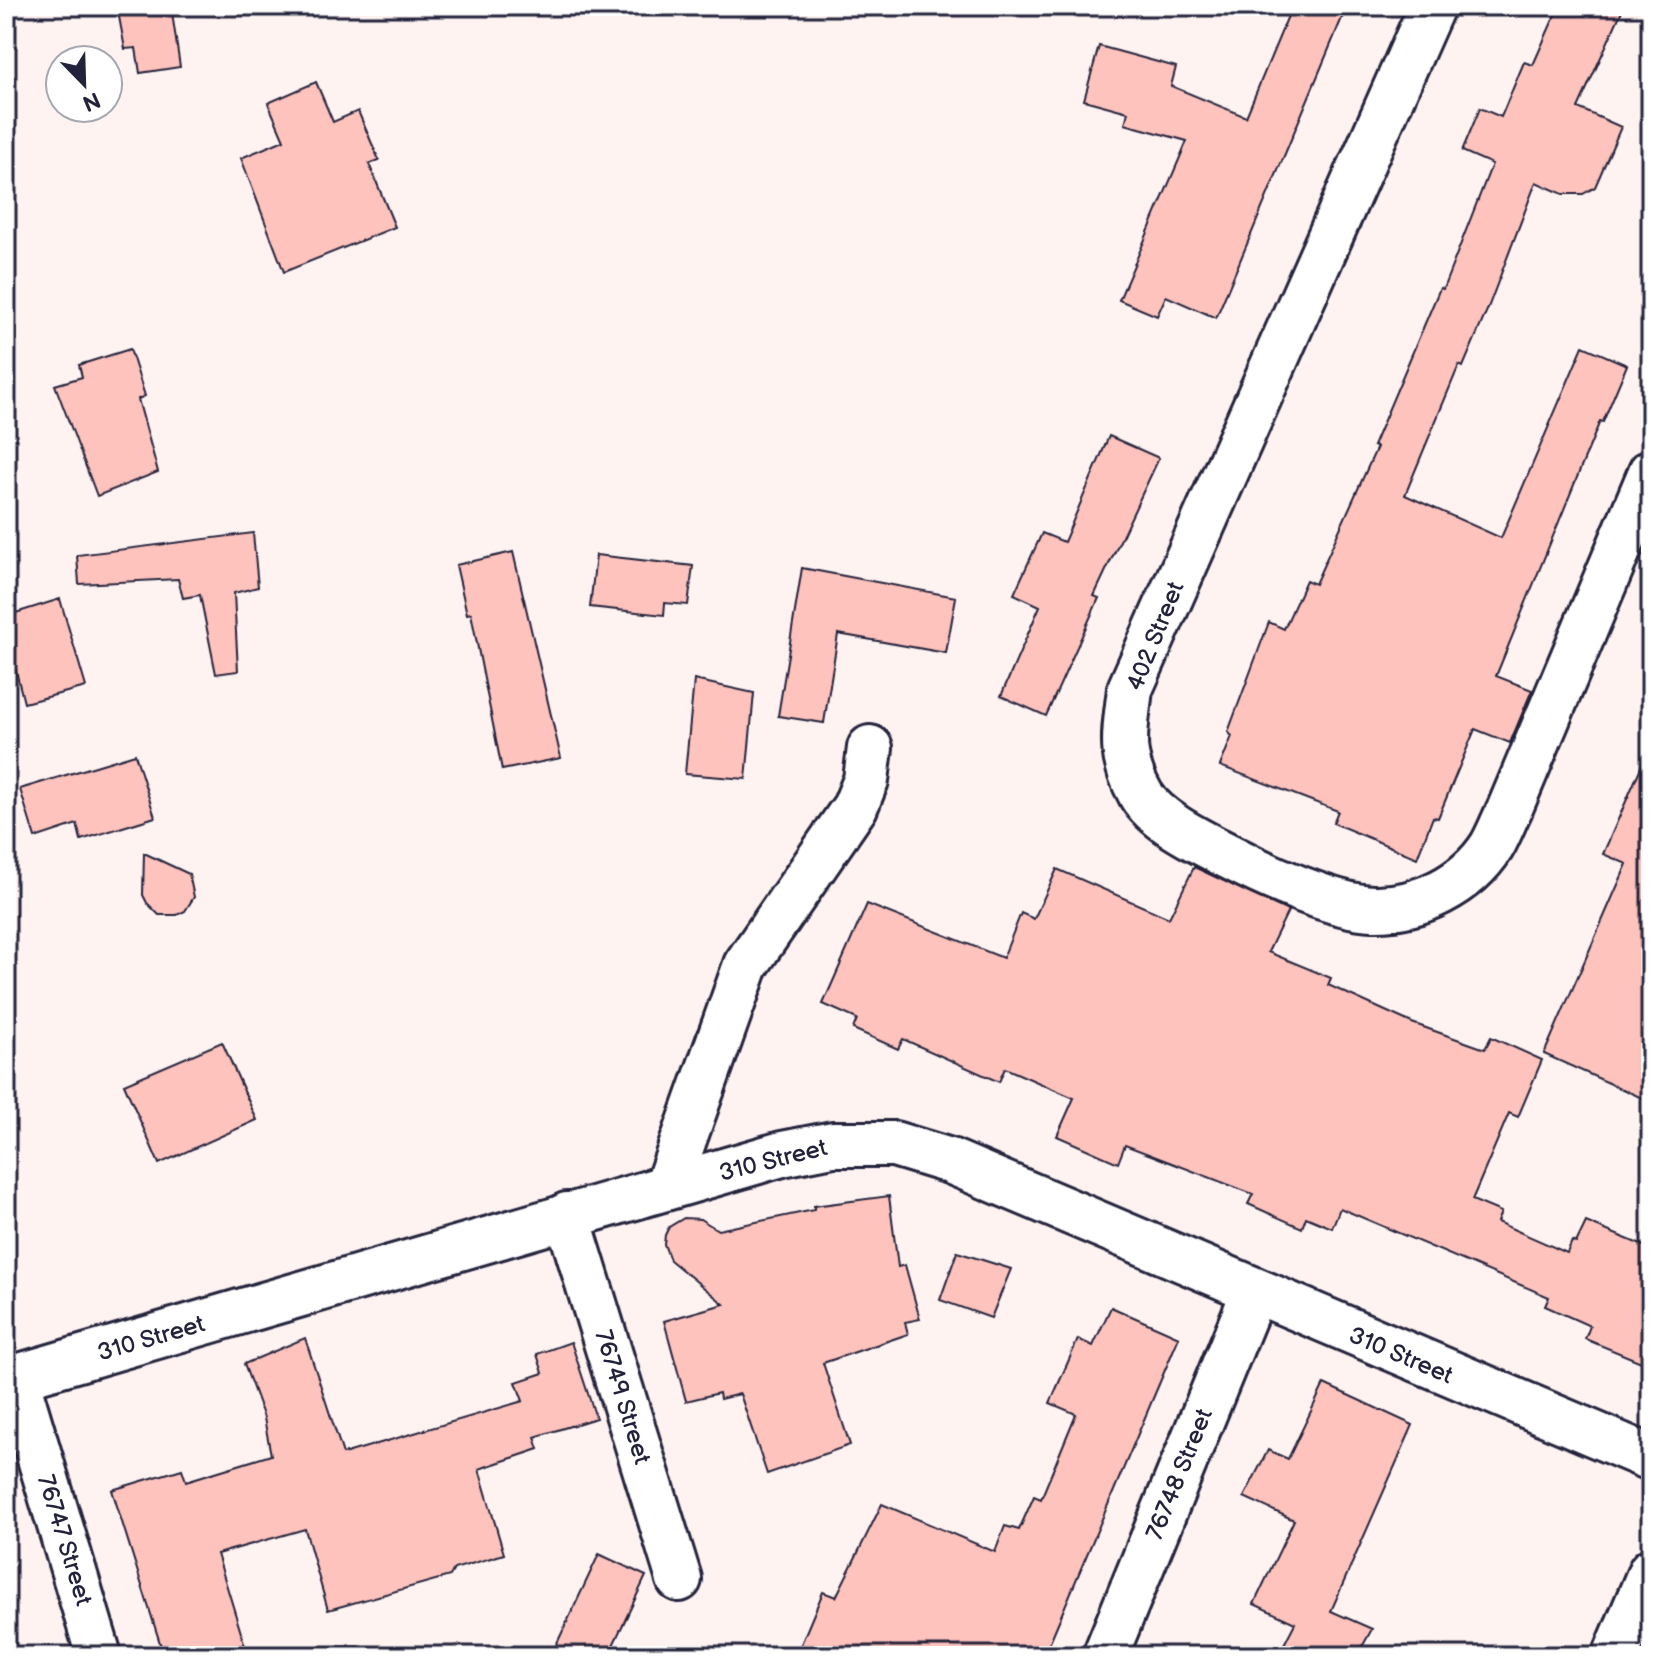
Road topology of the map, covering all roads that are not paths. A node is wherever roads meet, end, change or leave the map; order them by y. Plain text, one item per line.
1 (1432, 6) edge
2 (1651, 472) edge
3 (870, 748) dead end
4 (667, 1187) junction
5 (567, 1215) junction
6 (1254, 1292) junction
7 (11, 1379) edge
8 (1651, 1458) edge
9 (1651, 1571) edge
10 (679, 1579) dead end
11 (99, 1656) edge
12 (1105, 1656) edge
13 (1615, 1656) edge

1 - 2 street, 402 Street
3 - 4 street
4 - 5 street, 310 Street
4 - 6 street, 310 Street
5 - 7 street, 310 Street
5 - 10 street, 76749 Street
6 - 8 street, 310 Street
6 - 12 street, 76748 Street
7 - 11 street, 76747 Street
9 - 13 street

